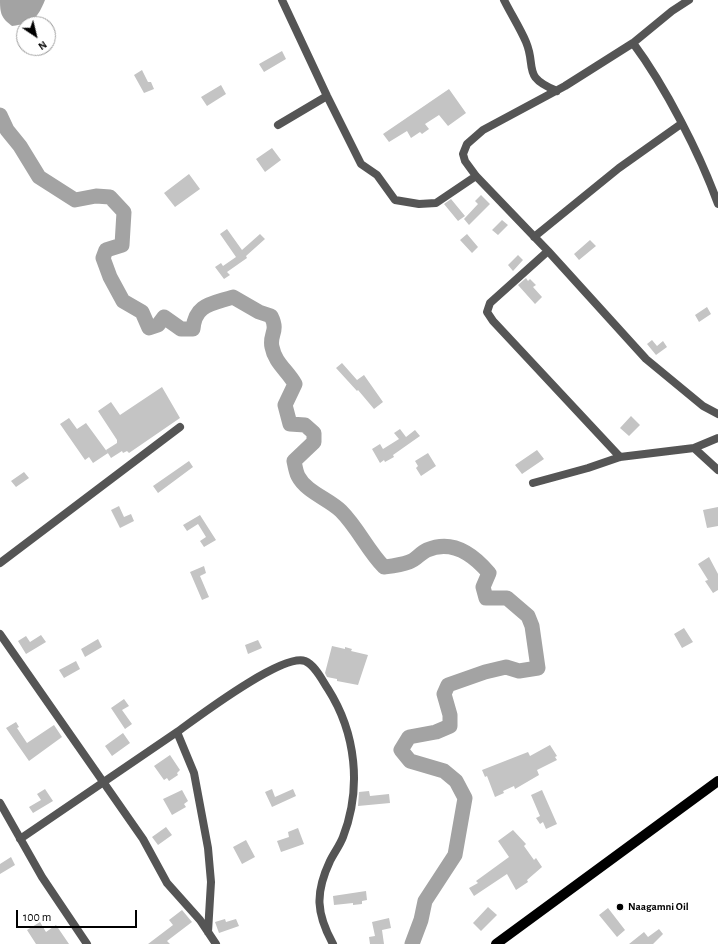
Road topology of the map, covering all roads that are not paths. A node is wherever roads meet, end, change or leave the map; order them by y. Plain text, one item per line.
1 (282, 0) edge
2 (504, 0) edge
3 (689, 0) edge
4 (633, 43) junction
5 (557, 91) junction
6 (327, 96) junction
7 (278, 124) dead end
8 (681, 124) junction
9 (476, 176) junction
10 (718, 204) edge
11 (534, 237) junction
12 (548, 251) junction
13 (718, 414) edge
14 (180, 427) dead end
15 (718, 438) edge
16 (694, 448) junction
17 (620, 457) junction
18 (718, 470) edge
19 (534, 483) dead end
20 (0, 563) edge
21 (0, 634) edge
22 (177, 732) junction
23 (718, 781) edge
24 (102, 782) junction
25 (0, 803) edge
26 (20, 839) junction
27 (208, 932) junction
28 (87, 944) edge
29 (216, 944) edge
30 (333, 944) edge
31 (496, 944) edge

1 - 6 street
2 - 5 street
3 - 4 street
4 - 5 street
4 - 8 street
5 - 9 street
6 - 7 street
6 - 9 street
8 - 10 street
8 - 11 street
9 - 11 street
11 - 12 street
12 - 13 street
12 - 17 street
14 - 20 street
15 - 16 street
16 - 17 street
16 - 18 street
17 - 19 street
21 - 24 street
22 - 24 street
22 - 27 street
22 - 30 street
23 - 31 main road
24 - 26 street
24 - 27 street
25 - 26 street
26 - 28 street
27 - 29 street

